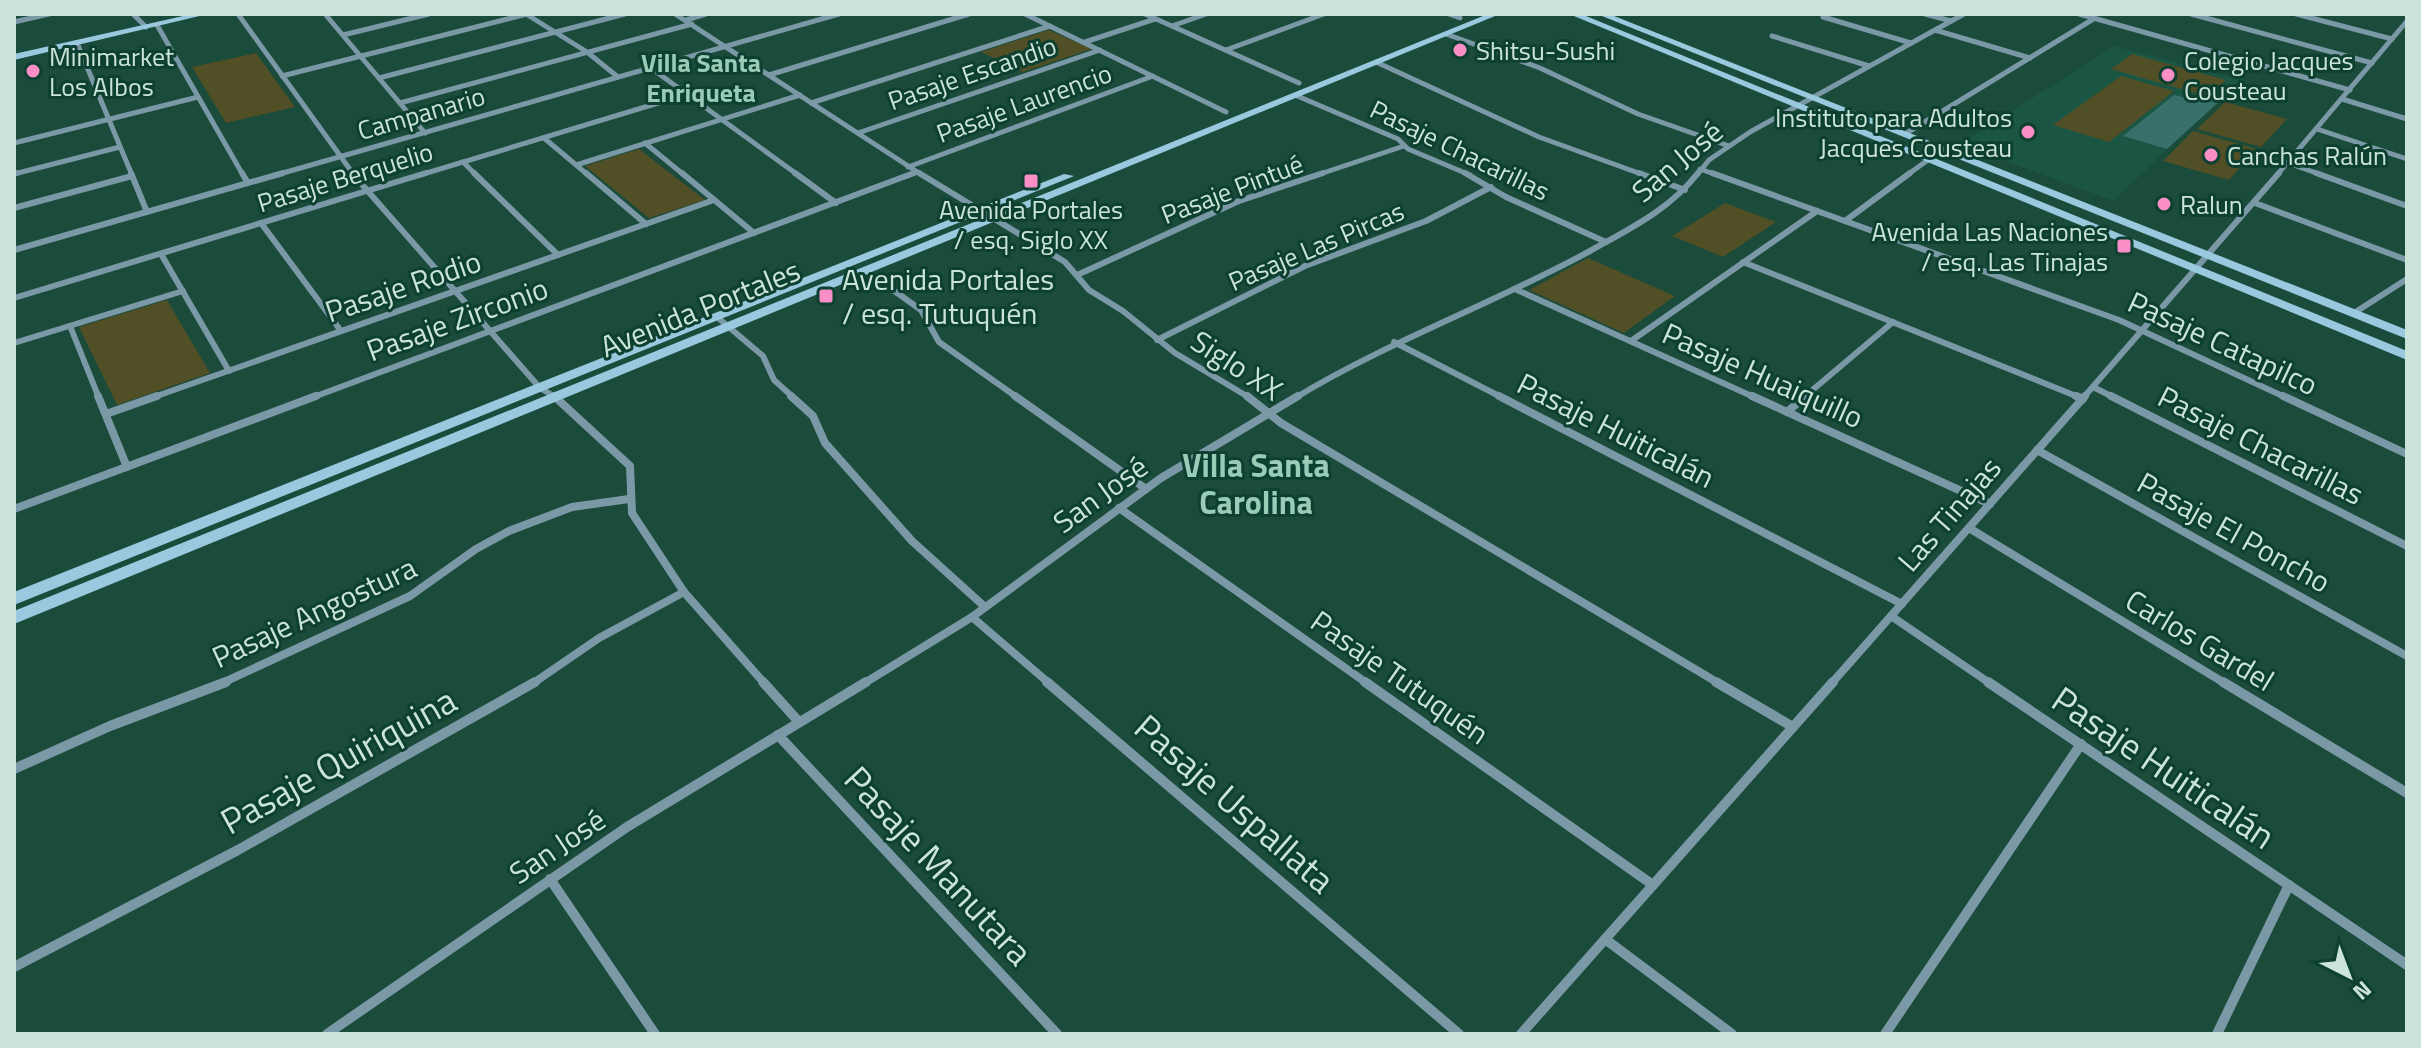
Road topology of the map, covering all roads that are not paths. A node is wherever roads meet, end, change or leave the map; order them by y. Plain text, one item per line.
1 (49, 14) edge
2 (133, 14) edge
3 (204, 14) edge
4 (238, 14) edge
5 (327, 14) edge
6 (429, 14) edge
7 (527, 14) edge
8 (625, 14) edge
9 (675, 14) edge
10 (706, 14) edge
11 (839, 14) edge
12 (969, 14) edge
13 (1025, 14) edge
14 (1145, 14) edge
15 (1206, 14) edge
16 (1324, 14) edge
17 (1496, 14) edge
18 (1573, 14) edge
19 (1601, 14) edge
20 (1925, 14) edge
21 (1964, 14) edge
22 (2079, 14) edge
23 (2191, 14) edge
24 (2296, 14) edge
25 (2400, 14) edge
26 (41, 15) edge
27 (1460, 15) edge
28 (1823, 17) dead end
29 (2095, 18) junction
30 (2407, 18) edge
31 (1156, 19) junction
32 (686, 20) junction
33 (1951, 21) junction
34 (14, 22) edge
35 (693, 24) junction
36 (157, 25) junction
37 (1050, 26) junction
38 (1172, 26) junction
39 (146, 27) junction
40 (1935, 30) junction
41 (556, 32) junction
42 (1446, 34) junction
43 (343, 35) junction
44 (1772, 36) dead end
45 (2392, 39) junction
46 (77, 43) junction
47 (1084, 43) junction
48 (1911, 43) junction
49 (726, 46) junction
50 (1100, 50) junction
51 (1226, 50) junction
52 (587, 52) junction
53 (360, 56) junction
54 (14, 57) edge
55 (2030, 58) junction
56 (1376, 62) junction
57 (2372, 63) junction
58 (1869, 66) junction
59 (651, 68) junction
60 (769, 75) junction
61 (282, 76) junction
62 (1153, 76) junction
63 (618, 77) junction
64 (379, 78) junction
65 (1297, 89) junction
66 (2350, 90) junction
67 (688, 94) junction
68 (800, 95) junction
69 (198, 97) junction
70 (1811, 97) junction
71 (2342, 99) junction
72 (400, 103) junction
73 (811, 103) junction
74 (1796, 106) junction
75 (1226, 112) junction
76 (722, 119) junction
77 (2407, 119) edge
78 (109, 120) junction
79 (2317, 129) junction
80 (425, 133) junction
81 (858, 133) junction
82 (1905, 134) junction
83 (544, 138) junction
84 (14, 143) edge
85 (645, 143) junction
86 (1404, 146) junction
87 (1729, 146) junction
88 (120, 147) junction
89 (338, 157) junction
90 (2407, 159) edge
91 (1928, 160) junction
92 (463, 162) junction
93 (2288, 163) junction
94 (576, 165) junction
95 (908, 167) junction
96 (1700, 169) junction
97 (917, 172) junction
98 (14, 174) edge
99 (132, 176) junction
100 (248, 183) junction
101 (1491, 187) junction
102 (1685, 190) junction
103 (368, 191) junction
104 (714, 200) junction
105 (836, 203) junction
106 (2255, 203) junction
107 (2407, 206) edge
108 (14, 208) edge
109 (1817, 211) junction
110 (147, 212) junction
111 (980, 212) junction
112 (992, 219) junction
113 (1845, 221) junction
114 (261, 223) junction
115 (646, 224) junction
116 (754, 233) junction
117 (1606, 242) junction
118 (14, 250) edge
119 (161, 254) junction
120 (558, 255) junction
121 (2210, 255) junction
122 (2407, 260) edge
123 (1743, 262) junction
124 (2198, 269) junction
125 (865, 270) junction
126 (1077, 275) junction
127 (2407, 279) edge
128 (1517, 290) junction
129 (183, 291) junction
130 (455, 291) junction
131 (14, 298) edge
132 (2354, 313) junction
133 (717, 317) junction
134 (1893, 322) junction
135 (70, 326) junction
136 (728, 326) junction
137 (2143, 330) junction
138 (341, 331) junction
139 (491, 332) junction
140 (2407, 335) edge
141 (1157, 340) junction
142 (1631, 341) junction
143 (1394, 342) junction
144 (14, 343) edge
145 (2407, 356) edge
146 (229, 371) junction
147 (2093, 387) junction
148 (540, 388) junction
149 (556, 397) junction
150 (2083, 399) junction
151 (1787, 412) junction
152 (1269, 413) junction
153 (106, 414) junction
154 (2037, 450) junction
155 (2407, 454) edge
156 (127, 467) junction
157 (1146, 489) junction
158 (629, 499) junction
159 (1990, 504) junction
160 (1119, 508) junction
161 (14, 509) edge
162 (1969, 528) junction
163 (2407, 546) edge
164 (684, 592) junction
165 (14, 599) edge
166 (1902, 604) junction
167 (985, 607) junction
168 (1891, 616) junction
169 (972, 617) junction
170 (14, 618) edge
171 (2407, 656) edge
172 (799, 722) junction
173 (1793, 727) junction
174 (778, 735) junction
175 (2081, 744) junction
176 (14, 769) edge
177 (2407, 793) edge
178 (550, 879) junction
179 (1653, 885) junction
180 (2289, 885) junction
181 (1605, 939) junction
182 (2407, 965) edge
183 (14, 967) edge
184 (327, 1034) edge
185 (655, 1034) edge
186 (1057, 1034) edge
187 (1459, 1034) edge
188 (1521, 1034) edge
189 (1732, 1034) edge
190 (1885, 1034) edge
191 (2217, 1034) edge

1 - 26 street
2 - 39 street
3 - 36 main road
4 - 61 street
5 - 43 street
6 - 43 street
7 - 41 street
7 - 53 street
8 - 41 street
9 - 32 street, Siglo XX
10 - 32 street
11 - 49 street, Campanario
12 - 60 street
13 - 37 street
14 - 31 street, Pasaje Chacarillas
15 - 38 street
16 - 51 street
17 - 42 main road, Avenida Portales
18 - 74 main road
19 - 70 main road
20 - 33 street
21 - 33 street, San José
22 - 29 street
23 - 57 street
24 - 45 street
25 - 30 street
26 - 34 street
27 - 65 main road, Avenida Portales
28 - 48 street
29 - 55 street
29 - 66 street
30 - 45 street, Las Tinajas
31 - 38 street, Pasaje Chacarillas
31 - 47 street
32 - 35 street, Siglo XX
33 - 40 street, San José
35 - 49 street, Siglo XX
35 - 52 street
36 - 39 main road
36 - 69 street
37 - 47 street
37 - 73 street
38 - 51 street, Pasaje Chacarillas
39 - 46 main road
40 - 48 street, San José
40 - 55 street
41 - 52 street
41 - 64 street
42 - 56 main road, Avenida Portales
42 - 87 street
43 - 53 street
44 - 58 street
45 - 57 street, Las Tinajas
46 - 54 main road
46 - 78 street
47 - 50 street
48 - 58 street, San José
49 - 59 street, Campanario
49 - 60 street, Siglo XX
50 - 62 street
50 - 81 street, Pasaje Escandio
51 - 65 street, Pasaje Chacarillas
52 - 63 street
52 - 72 street
53 - 61 street
53 - 64 street
55 - 82 street
56 - 65 main road, Avenida Portales
56 - 102 street
57 - 66 street, Las Tinajas
58 - 70 street, San José
59 - 63 street, Campanario
59 - 67 street
60 - 68 street, Siglo XX
61 - 89 street
62 - 75 street
62 - 95 street, Pasaje Laurencio
63 - 80 street, Campanario
64 - 72 street
65 - 75 main road, Avenida Portales
65 - 86 street, Pasaje Chacarillas
65 - 112 main road, Avenida Portales
66 - 71 street, Las Tinajas
67 - 76 street
67 - 83 street, Pasaje Berquelio
68 - 73 street, Siglo XX
68 - 76 street
69 - 78 street
69 - 100 street
70 - 74 street, San José
70 - 82 main road
71 - 77 street
71 - 79 street, Las Tinajas
72 - 80 street
73 - 81 street, Siglo XX
74 - 87 street, San José
74 - 91 main road
75 - 111 main road, Avenida Portales
76 - 85 street
76 - 105 street
78 - 84 street
78 - 88 street
79 - 90 street
79 - 93 street, Las Tinajas
80 - 89 street, Campanario
81 - 95 street, Siglo XX
82 - 121 main road
83 - 92 street, Pasaje Berquelio
83 - 94 street
85 - 94 street
85 - 104 street
86 - 101 street, Pasaje Chacarillas
86 - 126 street, Pasaje Pintué
87 - 96 street, San José
88 - 98 street
88 - 99 street
89 - 100 street, Campanario
89 - 103 street
91 - 113 street
91 - 124 main road
92 - 103 street, Pasaje Berquelio
92 - 120 street
93 - 106 street, Las Tinajas
93 - 107 street
94 - 115 street
95 - 97 street, Siglo XX
96 - 102 street, San José
96 - 109 street, Pasaje Catapilco
97 - 105 street, Pasaje Zirconio
97 - 111 street, Siglo XX
99 - 108 street
99 - 110 street
100 - 110 street, Campanario
101 - 117 street, Pasaje Chacarillas
101 - 141 street, Pasaje Las Pircas
102 - 117 street, San José
103 - 114 street, Pasaje Berquelio
103 - 130 street
104 - 115 street, Pasaje Rodio
104 - 116 street
105 - 116 street, Pasaje Zirconio
106 - 121 street, Las Tinajas
106 - 122 street
109 - 113 street, Pasaje Catapilco
109 - 123 street
110 - 118 street, Campanario
111 - 112 street, Siglo XX
111 - 133 main road, Avenida Portales
112 - 125 main road, Avenida Portales
112 - 126 street, Siglo XX
113 - 137 street, Pasaje Catapilco
114 - 119 street, Pasaje Berquelio
114 - 138 street
115 - 120 street, Pasaje Rodio
116 - 139 street, Pasaje Zirconio
117 - 128 street, San José
119 - 129 street
119 - 131 street, Pasaje Berquelio
120 - 130 street, Pasaje Rodio
121 - 124 street, Las Tinajas
121 - 132 main road
123 - 134 street
123 - 142 street
124 - 137 street, Las Tinajas
124 - 145 main road
125 - 136 main road, Avenida Portales
125 - 157 street
126 - 141 street, Siglo XX
127 - 132 street
128 - 142 street, Pasaje Huaiquillo
128 - 143 street, San José
129 - 135 street
129 - 146 street
130 - 138 street, Pasaje Rodio
130 - 139 street
132 - 140 main road
133 - 136 street
133 - 148 main road, Avenida Portales
134 - 150 street
134 - 151 street
135 - 144 street
135 - 153 street
136 - 149 main road, Avenida Portales
136 - 167 street
137 - 147 street, Las Tinajas
137 - 155 street, Pasaje Catapilco
138 - 146 street, Pasaje Rodio
139 - 148 street
139 - 156 street, Pasaje Zirconio
141 - 152 street, Siglo XX
142 - 151 street, Pasaje Huaiquillo
143 - 152 street, San José
143 - 166 street, Pasaje Huiticalán
146 - 153 street, Pasaje Rodio
147 - 150 street, Las Tinajas
147 - 163 street, Pasaje Chacarillas
148 - 149 street
148 - 165 main road, Avenida Portales
149 - 158 street
149 - 170 main road, Avenida Portales
150 - 154 street, Las Tinajas
151 - 159 street, Pasaje Huaiquillo
152 - 157 street, San José
152 - 173 street, Siglo XX
153 - 156 street
154 - 159 street, Las Tinajas
154 - 171 street, Pasaje El Poncho
156 - 161 street, Pasaje Zirconio
157 - 160 street, San José
158 - 164 street
158 - 176 street, Pasaje Angostura
159 - 162 street, Las Tinajas
160 - 167 street, San José
160 - 179 street, Pasaje Tutuquén
162 - 166 street, Las Tinajas
162 - 177 street, Carlos Gardel
164 - 172 street
164 - 183 street, Pasaje Quiriquina
166 - 168 street, Las Tinajas
167 - 169 street, San José
168 - 173 street, Las Tinajas
168 - 175 street, Pasaje Huiticalán
169 - 172 street, San José
169 - 187 street, Pasaje Uspallata
172 - 174 street, San José
173 - 179 street, Las Tinajas
174 - 178 street, San José
174 - 186 street, Pasaje Manutara
175 - 180 street, Pasaje Huiticalán
175 - 190 street
178 - 184 street, San José
178 - 185 street
179 - 181 street, Las Tinajas
180 - 182 street, Pasaje Huiticalán
180 - 191 street
181 - 188 street, Las Tinajas
181 - 189 street

